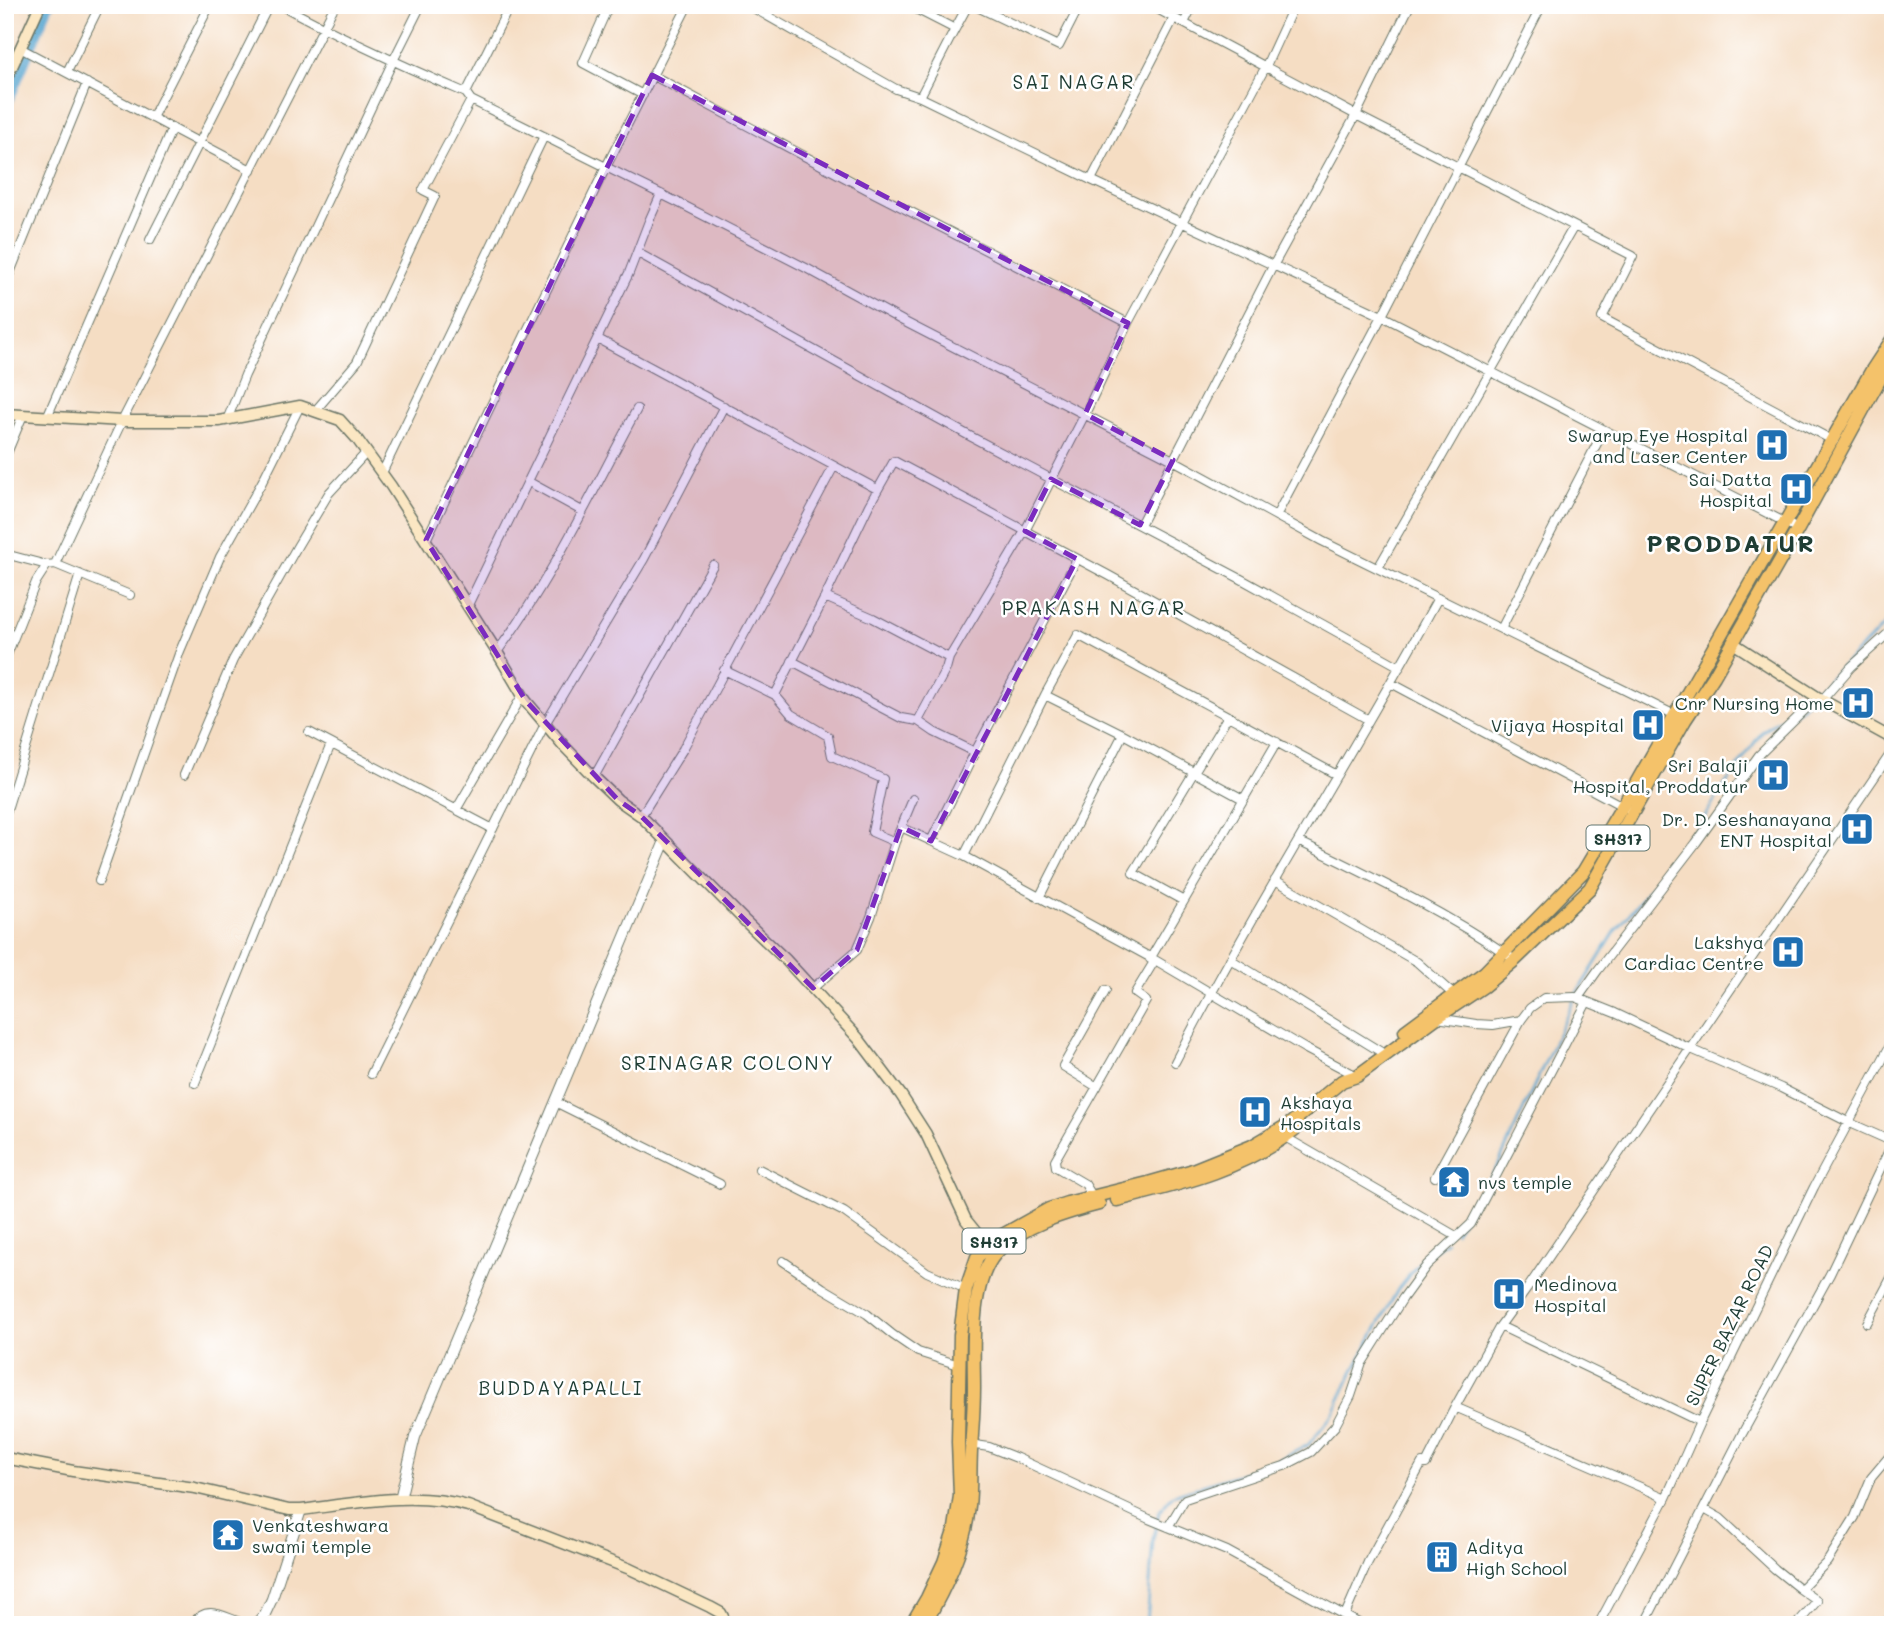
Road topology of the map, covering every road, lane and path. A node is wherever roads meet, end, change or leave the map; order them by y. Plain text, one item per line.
1 (40, 5) edge
2 (100, 5) edge
3 (210, 5) edge
4 (269, 5) edge
5 (281, 5) edge
6 (335, 5) edge
7 (421, 5) edge
8 (510, 5) edge
9 (609, 5) edge
10 (688, 5) edge
11 (748, 5) edge
12 (908, 5) edge
13 (971, 5) edge
14 (1080, 5) edge
15 (1150, 5) edge
16 (1193, 5) edge
17 (1294, 5) edge
18 (1410, 5) edge
19 (1542, 5) edge
20 (1174, 18) junction
21 (1184, 23) junction
22 (323, 28) junction
23 (955, 29) junction
24 (20, 48) junction
25 (393, 61) junction
26 (1265, 68) junction
27 (67, 72) junction
28 (652, 75) junction
29 (5, 82) edge
30 (88, 83) junction
31 (643, 94) junction
32 (468, 96) junction
33 (920, 97) junction
34 (1356, 115) junction
35 (152, 118) junction
36 (172, 128) junction
37 (544, 136) junction
38 (199, 143) junction
39 (606, 167) junction
40 (1459, 167) junction
41 (251, 170) junction
42 (1091, 180) junction
43 (661, 194) junction
44 (1183, 223) junction
45 (1574, 226) junction
46 (150, 240) dead end
47 (638, 253) junction
48 (1273, 266) junction
49 (5, 285) edge
50 (1382, 316) junction
51 (1128, 323) junction
52 (1893, 338) edge
53 (598, 339) junction
54 (1893, 355) edge
55 (1489, 372) junction
56 (300, 406) junction
57 (724, 406) junction
58 (637, 409) dead end
59 (315, 411) junction
60 (5, 414) edge
61 (1086, 414) junction
62 (23, 415) junction
63 (47, 417) junction
64 (227, 420) junction
65 (122, 421) junction
66 (1604, 429) junction
67 (1837, 442) junction
68 (366, 453) junction
69 (5, 458) edge
70 (1173, 460) junction
71 (834, 466) junction
72 (382, 473) junction
73 (1051, 479) junction
74 (528, 482) junction
75 (877, 489) junction
76 (582, 511) junction
77 (1276, 516) junction
78 (1784, 522) junction
79 (1140, 526) junction
80 (1798, 529) junction
81 (1024, 531) junction
82 (426, 540) junction
83 (5, 554) edge
84 (1077, 559) junction
85 (51, 565) junction
86 (713, 565) dead end
87 (1378, 568) junction
88 (80, 575) junction
89 (130, 595) dead end
90 (825, 597) junction
91 (1438, 598) junction
92 (467, 607) junction
93 (1501, 629) junction
94 (1893, 629) edge
95 (1733, 643) junction
96 (496, 652) junction
97 (949, 658) junction
98 (5, 660) edge
99 (792, 662) junction
100 (1400, 667) junction
101 (724, 670) junction
102 (1391, 683) junction
103 (775, 695) junction
104 (1045, 695) junction
105 (522, 696) junction
106 (1822, 700) junction
107 (1228, 716) junction
108 (1679, 718) junction
109 (1369, 720) junction
110 (918, 721) junction
111 (544, 724) junction
112 (309, 732) dead end
113 (1122, 734) junction
114 (1893, 739) edge
115 (1277, 743) junction
116 (331, 744) junction
117 (1893, 750) edge
118 (975, 752) junction
119 (1194, 773) junction
120 (184, 775) dead end
121 (1337, 775) junction
122 (594, 776) junction
123 (913, 799) dead end
124 (1243, 799) junction
125 (1628, 809) junction
126 (456, 810) junction
127 (5, 816) edge
128 (641, 816) junction
129 (901, 827) junction
130 (493, 829) junction
131 (665, 841) junction
132 (931, 841) junction
133 (1298, 841) junction
134 (895, 842) junction
135 (964, 856) junction
136 (1275, 880) junction
137 (99, 881) dead end
138 (1039, 898) junction
139 (1182, 900) junction
140 (1510, 956) junction
141 (1152, 959) junction
142 (1230, 959) junction
143 (813, 988) junction
144 (1106, 990) dead end
145 (1210, 993) junction
146 (1457, 998) junction
147 (1583, 1000) junction
148 (1436, 1017) junction
149 (1521, 1020) junction
150 (1893, 1040) edge
151 (1691, 1049) junction
152 (1383, 1054) junction
153 (1174, 1062) dead end
154 (371, 1074) dead end
155 (1351, 1077) junction
156 (195, 1083) dead end
157 (1097, 1087) junction
158 (555, 1102) junction
159 (1848, 1122) junction
160 (1285, 1138) junction
161 (1893, 1142) edge
162 (759, 1169) dead end
163 (1435, 1177) dead end
164 (720, 1184) dead end
165 (1093, 1197) junction
166 (1456, 1236) junction
167 (991, 1250) junction
168 (783, 1261) dead end
169 (1893, 1274) edge
170 (966, 1289) junction
171 (1867, 1323) dead end
172 (1500, 1326) junction
173 (967, 1345) junction
174 (960, 1365) junction
175 (1455, 1407) junction
176 (1700, 1422) junction
177 (958, 1442) junction
178 (971, 1444) junction
179 (1893, 1452) edge
180 (5, 1458) edge
181 (1666, 1498) junction
182 (400, 1499) junction
183 (1704, 1509) junction
184 (300, 1510) junction
185 (1161, 1524) junction
186 (957, 1537) junction
187 (942, 1579) junction
188 (1800, 1589) junction
189 (1893, 1613) edge
190 (1349, 1619) edge
191 (240, 1624) edge
192 (193, 1625) edge
193 (253, 1625) edge
194 (727, 1625) edge
195 (911, 1625) edge
196 (925, 1625) edge
197 (1363, 1625) edge
198 (1598, 1625) edge
199 (1644, 1625) edge
200 (1796, 1625) edge
201 (1885, 1625) edge

1 - 24 main road
2 - 27 street
3 - 35 street
4 - 38 street
5 - 22 street
6 - 22 street
7 - 25 street
8 - 32 street
9 - 31 street
10 - 28 street
11 - 33 street
12 - 23 street
13 - 14 street
13 - 23 street
15 - 20 street
16 - 21 street
17 - 26 street
18 - 34 street
19 - 40 street
20 - 21 street
20 - 42 street
21 - 26 street
22 - 25 street
22 - 41 street
23 - 33 street
24 - 27 street
24 - 29 main road
25 - 32 street
25 - 64 street
26 - 34 street
26 - 44 street
27 - 30 street
28 - 31 street
28 - 51 street
30 - 35 street
30 - 49 street
31 - 39 street
32 - 37 street
32 - 59 street
33 - 42 street
34 - 40 street
34 - 48 street
35 - 36 street
36 - 38 street
36 - 63 street
37 - 39 street
37 - 72 street
38 - 41 street
38 - 46 street
39 - 43 street
39 - 82 street
40 - 45 street
40 - 50 street
41 - 65 street
42 - 44 street
43 - 47 street
43 - 61 street
44 - 48 street
44 - 51 street
45 - 55 street
45 - 67 street
47 - 53 street
47 - 73 street
48 - 50 street
48 - 70 street
50 - 55 street
50 - 77 street
51 - 61 street
52 - 67 main road, SH317
53 - 57 street
53 - 74 street
54 - 67 main road, SH317
55 - 66 street
55 - 87 street
56 - 59 main road
56 - 64 main road
56 - 137 street
57 - 71 street
57 - 111 street
58 - 76 street
59 - 68 main road
60 - 62 main road
61 - 70 street
61 - 73 street
62 - 63 main road
62 - 69 street
63 - 65 main road
64 - 65 main road
65 - 85 street
66 - 78 street
66 - 93 street
67 - 78 main road, SH317
67 - 80 main road, SH317
68 - 72 main road
68 - 120 street
70 - 77 street
70 - 79 street
71 - 75 street
71 - 101 street
72 - 82 main road
73 - 79 street
73 - 81 street
74 - 76 street
74 - 92 street
75 - 81 street
75 - 90 street
76 - 96 street
77 - 87 street
78 - 80 street
78 - 108 main road, SH317
79 - 100 street
80 - 95 main road, SH317
81 - 84 street
81 - 97 street
82 - 92 main road
83 - 85 street
84 - 109 street
84 - 118 street
85 - 88 street
85 - 98 street
86 - 122 street
87 - 91 street
88 - 89 street
88 - 127 street
90 - 97 street
90 - 99 street
91 - 93 street
91 - 100 street
92 - 96 main road
93 - 108 street
94 - 106 street
95 - 106 main road
95 - 108 main road, SH317
96 - 105 main road
97 - 110 street
99 - 103 street
99 - 110 street
100 - 102 street
101 - 103 street
101 - 128 street
102 - 109 street
102 - 125 street
103 - 134 street
104 - 107 street
104 - 113 street
104 - 135 street
105 - 111 main road
105 - 126 street
106 - 114 main road
106 - 147 street
107 - 115 street
107 - 119 street
108 - 125 main road, SH317
109 - 121 street
110 - 118 street
111 - 122 main road
111 - 130 street
112 - 116 street
113 - 119 street
113 - 138 street
115 - 121 street
115 - 124 street
116 - 126 street
116 - 156 street
117 - 151 street
118 - 132 street
119 - 124 street
119 - 139 street
121 - 133 street
122 - 128 main road
123 - 129 street
124 - 139 street
125 - 140 main road, SH317
126 - 130 street
128 - 131 main road
129 - 132 street
129 - 134 street
130 - 154 street
131 - 143 main road
131 - 158 street
132 - 135 street
133 - 136 street
133 - 140 street
134 - 143 street
135 - 138 street
136 - 142 street
136 - 146 street
138 - 141 street
139 - 141 street
140 - 146 main road, SH317
141 - 145 street
141 - 157 street
142 - 145 street
142 - 152 street
143 - 167 main road
144 - 157 street
145 - 153 street
145 - 155 street
146 - 148 main road, SH317
146 - 152 main road, SH317
147 - 149 street
147 - 151 street
147 - 166 street
148 - 149 street
148 - 152 main road, SH317
149 - 163 street
150 - 159 street, SUPER BAZAR ROAD
151 - 159 street
151 - 172 street
152 - 155 main road, SH317
155 - 160 main road
155 - 165 main road, SH317
157 - 165 street
158 - 164 street
158 - 182 street
159 - 161 street
159 - 176 street, SUPER BAZAR ROAD
160 - 166 street
160 - 167 main road
161 - 183 street
162 - 170 street
165 - 167 main road, SH317
166 - 185 street
167 - 170 main road, SH317
167 - 173 main road
168 - 174 street
169 - 171 street
170 - 173 main road, SH317
172 - 175 street
172 - 176 street
173 - 174 main road, SH317
173 - 178 main road
174 - 177 main road, SH317
175 - 181 street
175 - 190 street
176 - 181 street, SUPER BAZAR ROAD
177 - 178 street
177 - 186 main road, SH317
178 - 185 street
178 - 186 main road
179 - 188 street
180 - 184 main road
181 - 198 street, SUPER BAZAR ROAD
182 - 184 main road
182 - 194 main road
183 - 188 street
183 - 199 street
184 - 193 street
185 - 190 street
186 - 187 main road
187 - 195 main road
187 - 196 main road
188 - 200 street
189 - 201 street
190 - 197 street
191 - 192 street

